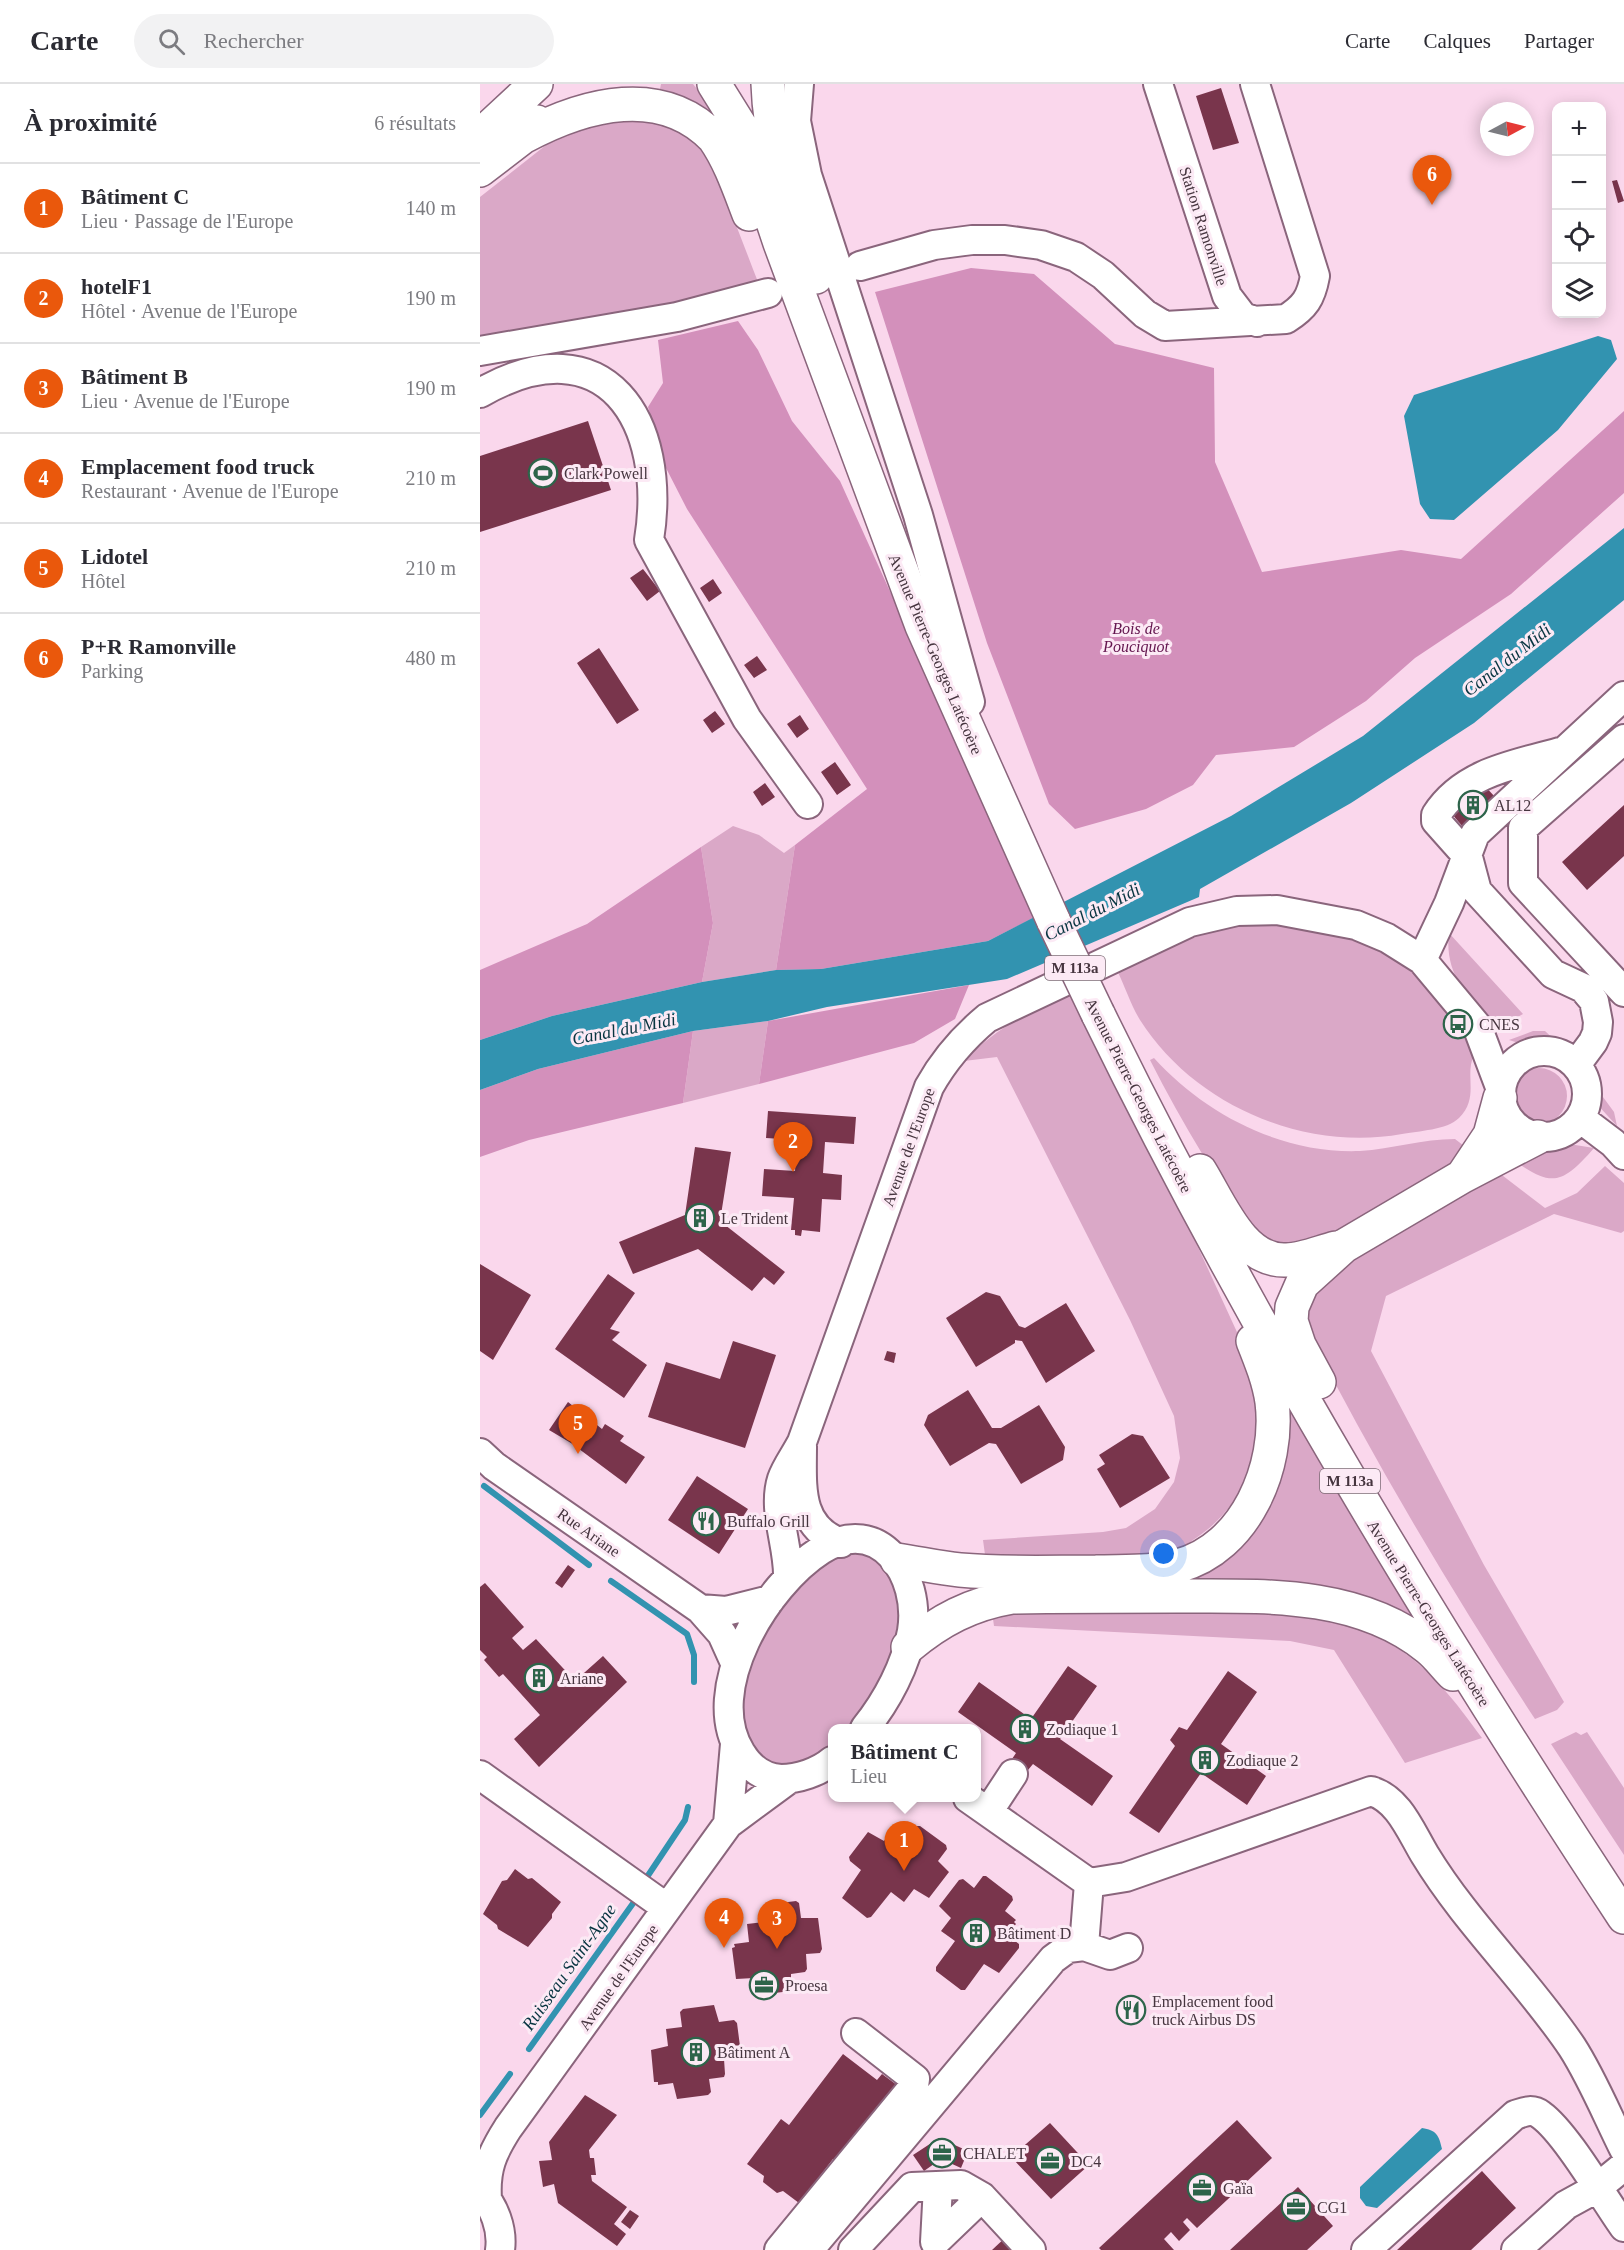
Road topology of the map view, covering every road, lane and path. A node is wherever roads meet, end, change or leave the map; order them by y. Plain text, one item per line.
1 (536, 84) edge
2 (581, 84) edge
3 (714, 84) edge
4 (768, 84) edge
5 (799, 84) edge
6 (1158, 84) edge
7 (1255, 84) edge
8 (480, 136) edge
9 (523, 137) junction
10 (480, 170) edge
11 (860, 266) dead end
12 (1217, 270) junction
13 (768, 293) dead end
14 (1257, 322) junction
15 (1190, 325) junction
16 (480, 351) edge
17 (480, 393) edge
18 (887, 538) junction
19 (1624, 696) edge
20 (970, 702) junction
21 (1624, 739) edge
22 (1564, 751) junction
23 (808, 804) dead end
24 (1024, 840) junction
25 (1468, 857) junction
26 (1422, 960) junction
27 (1624, 992) edge
28 (1104, 1010) junction
29 (1477, 1026) junction
30 (1526, 1053) junction
31 (1576, 1065) junction
32 (1500, 1093) junction
33 (1167, 1118) junction
34 (1580, 1118) junction
35 (1538, 1137) junction
36 (1624, 1155) edge
37 (1463, 1176) junction
38 (1206, 1226) junction
39 (1344, 1246) junction
40 (802, 1442) junction
41 (480, 1453) edge
42 (1400, 1538) junction
43 (841, 1543) junction
44 (897, 1560) junction
45 (788, 1577) junction
46 (770, 1600) junction
47 (700, 1609) junction
48 (908, 1647) junction
49 (736, 1665) junction
50 (885, 1699) junction
51 (868, 1724) edge
52 (892, 1724) edge
53 (1517, 1739) junction
54 (735, 1744) junction
55 (828, 1763) edge
56 (1013, 1773) dead end
57 (480, 1775) edge
58 (789, 1779) junction
59 (978, 1805) edge
60 (728, 1824) junction
61 (1089, 1883) junction
62 (1624, 1885) edge
63 (667, 1908) junction
64 (1624, 1917) edge
65 (1084, 1946) junction
66 (1128, 1948) dead end
67 (856, 2033) dead end
68 (1594, 2089) junction
69 (1624, 2102) edge
70 (508, 2128) junction
71 (480, 2148) edge
72 (1624, 2149) edge
73 (1624, 2166) edge
74 (938, 2186) junction
75 (1597, 2188) junction
76 (484, 2195) edge
77 (982, 2197) junction
78 (1624, 2227) edge
79 (932, 2247) edge
80 (500, 2250) edge
81 (779, 2250) edge
82 (809, 2250) edge
83 (853, 2250) edge
84 (1031, 2250) edge
85 (1366, 2250) edge
86 (1516, 2250) edge

1 - 8 main road
2 - 9 main road
3 - 18 main road, Avenue Pierre-Georges Latécoère
4 - 20 main road, Avenue Pierre-Georges Latécoère
5 - 20 street, Avenue Pierre-Georges Latécoère
6 - 12 street, Station Ramonville
7 - 14 street
9 - 10 main road
9 - 18 main road
11 - 15 street
12 - 14 street, Station Ramonville
12 - 15 street
13 - 16 street
14 - 15 street
17 - 23 street
18 - 24 main road, Avenue Pierre-Georges Latécoère
19 - 22 street
20 - 24 main road, Avenue Pierre-Georges Latécoère
21 - 27 street
22 - 25 street
22 - 25 street
24 - 28 main road, Avenue Pierre-Georges Latécoère / M 113a
25 - 26 street
25 - 31 street
26 - 29 street, Avenue de l'Europe
26 - 40 street, Avenue de l'Europe
28 - 33 main road, Avenue Pierre-Georges Latécoère / M 113a
28 - 38 main road, Avenue Pierre-Georges Latécoère / M 113a
29 - 30 street, Avenue de l'Europe
29 - 32 street, Avenue de l'Europe
30 - 31 street
30 - 32 street
31 - 34 street
32 - 35 street
32 - 37 main road
33 - 39 main road
33 - 42 main road, Avenue Pierre-Georges Latécoère / M 113a
34 - 35 street
34 - 36 street
35 - 37 main road
37 - 39 main road
38 - 44 main road
38 - 53 main road, Avenue Pierre-Georges Latécoère / M 113a
39 - 42 main road
40 - 43 street, Avenue de l'Europe
40 - 45 street, Avenue de l'Europe
41 - 47 street, Rue Ariane
42 - 53 main road, Avenue Pierre-Georges Latécoère / M 113a
43 - 44 street
43 - 45 street
44 - 48 street
45 - 46 street
46 - 47 street
46 - 49 street
47 - 49 street, Rue Ariane
48 - 50 street
48 - 53 main road
49 - 54 street
50 - 51 street
50 - 52 street
53 - 62 main road, Avenue Pierre-Georges Latécoère / M 113a
53 - 64 main road, Avenue Pierre-Georges Latécoère / M 113a
54 - 58 street
54 - 60 street
55 - 58 street, Avenue de l'Europe
56 - 59 street
57 - 63 street
58 - 60 street, Avenue de l'Europe
59 - 61 street
60 - 63 street, Avenue de l'Europe
61 - 65 street
61 - 68 street
63 - 70 street, Avenue de l'Europe
65 - 66 street
65 - 82 street
67 - 81 street
68 - 69 street
68 - 72 street
70 - 71 street, Avenue de l'Europe
70 - 76 street, Avenue de l'Europe
73 - 75 street
74 - 77 street
74 - 79 street
74 - 83 street
75 - 78 street
75 - 85 street
75 - 86 street
76 - 80 street
77 - 79 street
77 - 84 street

